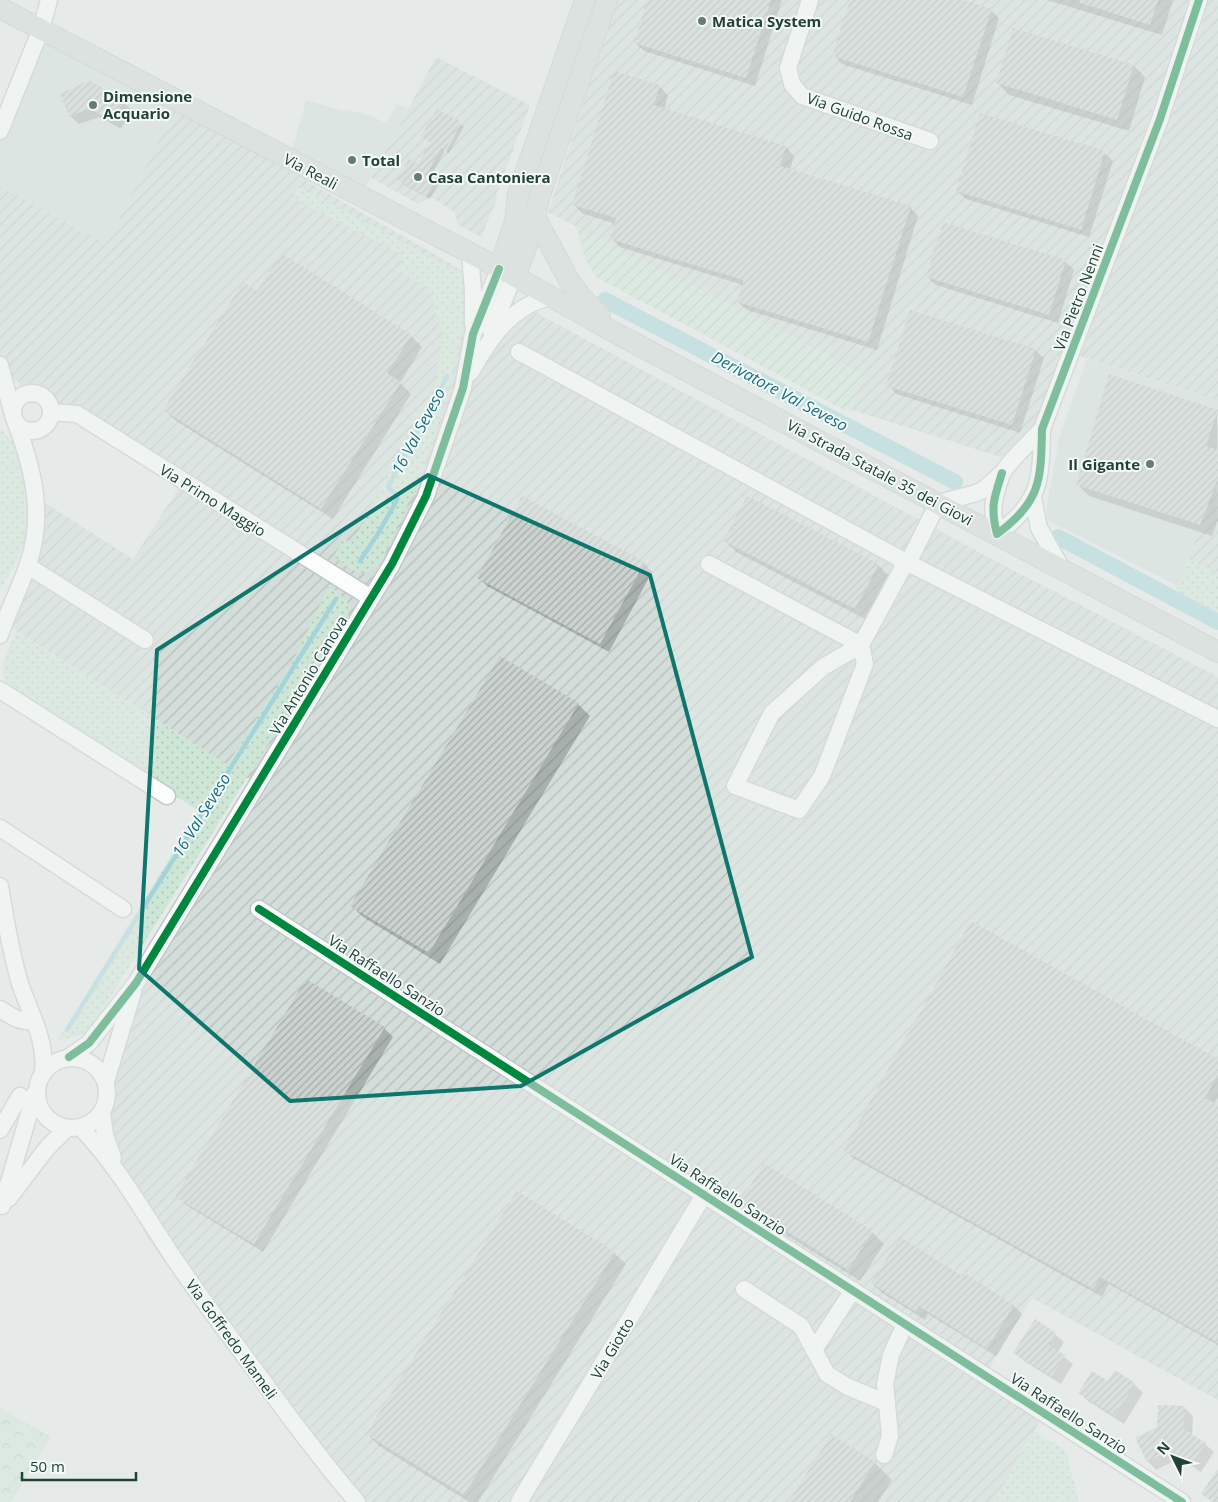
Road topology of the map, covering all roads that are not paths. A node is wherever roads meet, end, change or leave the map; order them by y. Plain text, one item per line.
1 (49, 0) edge
2 (585, 0) edge
3 (607, 0) edge
4 (810, 0) edge
5 (1199, 0) edge
6 (0, 8) edge
7 (40, 29) junction
8 (0, 131) edge
9 (930, 141) dead end
10 (536, 217) junction
11 (470, 254) junction
12 (506, 272) junction
13 (552, 297) junction
14 (474, 334) junction
15 (621, 336) junction
16 (519, 352) dead end
17 (481, 354) junction
18 (1, 368) edge
19 (463, 388) junction
20 (32, 392) junction
21 (51, 412) junction
22 (14, 417) junction
23 (1042, 429) junction
24 (1002, 473) junction
25 (1033, 498) junction
26 (938, 503) junction
27 (997, 534) junction
28 (906, 562) junction
29 (709, 564) dead end
30 (28, 566) junction
31 (1062, 569) junction
32 (371, 598) junction
33 (0, 635) edge
34 (145, 640) dead end
35 (861, 645) junction
36 (1218, 652) edge
37 (0, 690) edge
38 (1218, 719) edge
39 (167, 796) dead end
40 (0, 828) edge
41 (0, 886) edge
42 (123, 908) dead end
43 (259, 910) dead end
44 (136, 983) junction
45 (0, 1009) edge
46 (34, 1021) junction
47 (69, 1057) junction
48 (43, 1072) junction
49 (106, 1081) junction
50 (36, 1090) junction
51 (20, 1096) dead end
52 (102, 1112) junction
53 (74, 1128) junction
54 (0, 1130) edge
55 (116, 1169) junction
56 (704, 1195) junction
57 (1, 1208) edge
58 (744, 1289) dead end
59 (853, 1290) junction
60 (906, 1324) junction
61 (814, 1350) junction
62 (887, 1403) junction
63 (884, 1455) dead end
64 (1175, 1500) edge
65 (357, 1502) edge
66 (519, 1502) edge

1 - 7 street
2 - 12 main road
3 - 10 main road
4 - 9 street, Via Guido Rossa
5 - 23 street, Via Pietro Nenni
6 - 7 main road, Via Reali
7 - 8 street
7 - 11 main road, Via Reali
10 - 12 main road
10 - 15 main road
11 - 12 main road, Via Reali
11 - 14 street, Via Antonio Canova
12 - 13 main road, Via Reali
12 - 14 street, Via Antonio Canova
12 - 17 street, Via Antonio Canova
13 - 15 main road, Via Reali
13 - 17 street, Via Antonio Canova
14 - 19 street, Via Antonio Canova
15 - 26 main road, Via Strada Statale 35 dei Giovi
16 - 28 street
17 - 19 street, Via Antonio Canova
18 - 20 street
18 - 22 street
19 - 32 street, Via Antonio Canova
20 - 21 street
20 - 22 street
21 - 22 street
21 - 32 street, Via Primo Maggio
22 - 30 street
23 - 24 street, Via Pietro Nenni
23 - 25 street, Via Pietro Nenni
24 - 26 street, Via Pietro Nenni
24 - 27 street, Via Pietro Nenni
25 - 27 street, Via Pietro Nenni
25 - 31 street, Via Pietro Nenni
26 - 27 main road, Via Strada Statale 35 dei Giovi
26 - 28 street
27 - 31 main road, Via Strada Statale 35 dei Giovi
28 - 35 street
28 - 38 street
29 - 35 street
30 - 33 street
30 - 34 street
31 - 36 main road, Via Strada Statale 35 dei Giovi
32 - 44 street, Via Antonio Canova
35 - 35 street
37 - 39 street
40 - 42 street
41 - 46 street
43 - 56 street, Via Raffaello Sanzio
44 - 47 street, Via Antonio Canova
44 - 49 street, Via Antonio Canova
45 - 46 street
46 - 48 street
47 - 48 street
47 - 49 street
48 - 50 street
49 - 52 street
50 - 53 street
50 - 57 street
51 - 54 street
52 - 53 street
52 - 55 street
53 - 55 street
53 - 57 street
55 - 65 street, Via Goffredo Mameli
56 - 59 street, Via Raffaello Sanzio
56 - 66 street, Via Giotto
58 - 61 street
59 - 60 street, Via Raffaello Sanzio
59 - 61 street
60 - 62 street
60 - 64 street, Via Raffaello Sanzio
61 - 62 street
62 - 63 street

